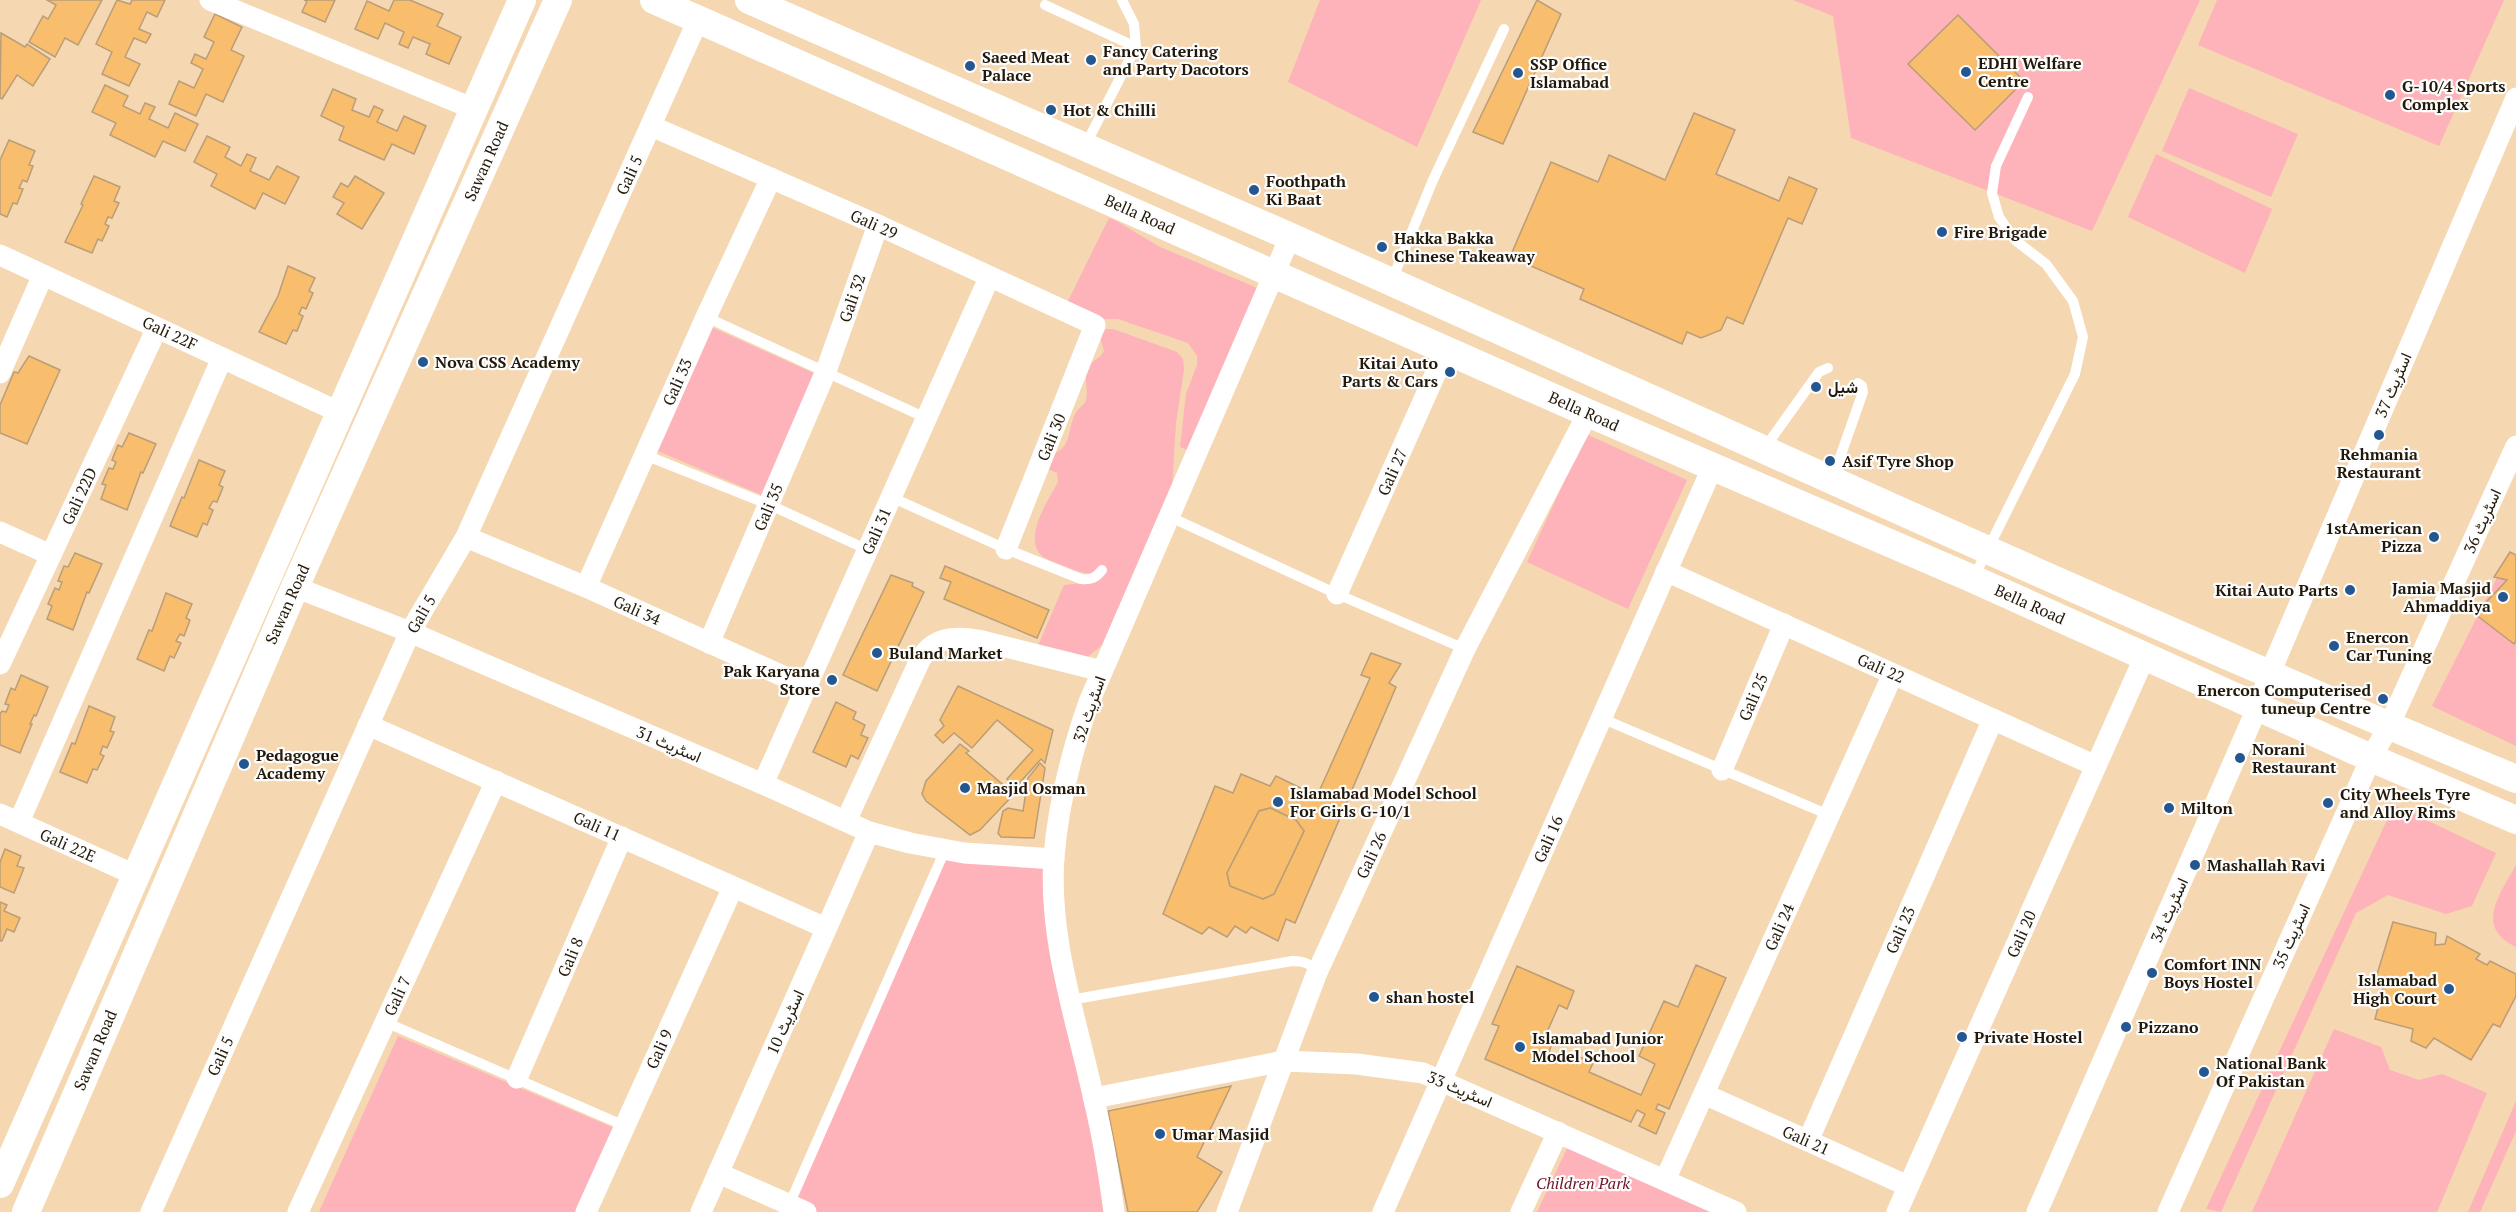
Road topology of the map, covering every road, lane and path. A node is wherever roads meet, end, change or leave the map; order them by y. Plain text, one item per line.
1 (210, 0) edge
2 (522, 0) edge
3 (558, 0) edge
4 (654, 0) edge
5 (749, 0) edge
6 (1122, 0) edge
7 (1045, 5) dead end
8 (698, 20) junction
9 (1504, 29) dead end
10 (1136, 47) junction
11 (897, 64) junction
12 (2028, 97) dead end
13 (2516, 98) edge
14 (880, 99) junction
15 (474, 109) junction
16 (651, 126) junction
17 (1085, 147) junction
18 (771, 178) junction
19 (878, 225) junction
20 (1290, 237) junction
21 (0, 255) edge
22 (1273, 272) junction
23 (43, 275) junction
24 (988, 278) junction
25 (1391, 283) junction
26 (706, 317) junction
27 (1095, 325) joint
28 (157, 328) junction
29 (1446, 350) junction
30 (222, 358) junction
31 (1572, 365) junction
32 (1828, 368) dead end
33 (826, 371) junction
34 (0, 373) edge
35 (1858, 383) dead end
36 (1556, 399) junction
37 (339, 412) junction
38 (1588, 413) junction
39 (926, 418) junction
40 (2516, 446) edge
41 (1763, 451) junction
42 (645, 454) junction
43 (1713, 466) junction
44 (1825, 478) junction
45 (891, 497) junction
46 (770, 505) junction
47 (1804, 506) junction
48 (1168, 516) junction
49 (0, 532) edge
50 (466, 537) junction
51 (1006, 549) junction
52 (1986, 549) junction
53 (868, 550) junction
54 (51, 555) junction
55 (1102, 570) dead end
56 (1666, 571) junction
57 (1973, 579) junction
58 (295, 587) junction
59 (585, 587) junction
60 (1337, 594) junction
61 (1784, 624) junction
62 (410, 632) junction
63 (709, 643) junction
64 (1465, 649) junction
65 (2145, 656) junction
66 (0, 664) edge
67 (1102, 671) junction
68 (2270, 673) junction
69 (1893, 674) junction
70 (807, 687) junction
71 (2258, 706) junction
72 (1601, 718) junction
73 (1993, 719) junction
74 (368, 725) junction
75 (2389, 726) junction
76 (2371, 758) junction
77 (2096, 766) junction
78 (1722, 770) junction
79 (2516, 779) edge
80 (496, 781) junction
81 (763, 784) junction
82 (1829, 815) junction
83 (9, 818) edge
84 (2516, 819) edge
85 (846, 821) junction
86 (869, 832) junction
87 (622, 837) junction
88 (945, 850) junction
89 (1054, 859) junction
90 (137, 876) junction
91 (733, 886) junction
92 (826, 928) junction
93 (1311, 968) junction
94 (1070, 1000) junction
95 (385, 1022) junction
96 (1284, 1061) junction
97 (517, 1078) junction
98 (1442, 1081) junction
99 (1704, 1094) junction
100 (1094, 1098) junction
101 (625, 1126) junction
102 (1558, 1132) junction
103 (1808, 1141) junction
104 (718, 1173) junction
105 (1665, 1180) junction
106 (0, 1184) edge
107 (1908, 1186) junction
108 (798, 1208) edge
109 (26, 1212) edge
110 (151, 1212) edge
111 (298, 1212) edge
112 (586, 1212) edge
113 (701, 1212) edge
114 (1114, 1212) edge
115 (1227, 1212) edge
116 (1383, 1212) edge
117 (1521, 1212) edge
118 (1736, 1212) edge
119 (1897, 1212) edge
120 (2037, 1212) edge
121 (2168, 1212) edge

1 - 15 street
2 - 15 street, Sawan Road
3 - 58 street, Sawan Road
4 - 8 street, Bella Road
5 - 11 street, Bella Road
6 - 10 lane
7 - 10 lane
8 - 14 street, Bella Road
8 - 16 street, Gali 5
9 - 25 lane
10 - 17 lane
11 - 14 street
11 - 17 street, Bella Road
12 - 52 lane
13 - 68 street, اسٹریٹ 37
14 - 22 street, Bella Road
15 - 37 street, Sawan Road
16 - 18 street, Gali 29
16 - 50 street, Gali 5
17 - 20 street, Bella Road
18 - 19 street, Gali 29
18 - 26 street, Gali 33
19 - 24 street, Gali 29
19 - 33 street, Gali 32
20 - 22 street, اسٹریٹ 32
20 - 25 street, Bella Road
21 - 23 street, Gali 22F
22 - 29 street, Bella Road
22 - 48 street, اسٹریٹ 32
23 - 28 street, Gali 22F
23 - 34 street
24 - 27 street, Gali 29
24 - 39 street, Gali 31
25 - 31 street, Bella Road
26 - 33 lane
26 - 42 street, Gali 33
27 - 51 street, Gali 30
28 - 30 street, Gali 22F
28 - 54 street, Gali 22D
29 - 36 street, Bella Road
29 - 60 street, Gali 27
30 - 37 street, Gali 22F
30 - 83 street
31 - 36 street
31 - 41 street, Bella Road
32 - 41 lane
33 - 39 lane
33 - 46 street, Gali 35
35 - 44 lane
36 - 38 street, Bella Road
37 - 90 street, Sawan Road
38 - 43 street, Bella Road
38 - 64 street, Gali 26
39 - 45 street, Gali 31
40 - 75 street, اسٹریٹ 36
41 - 44 street, Bella Road
42 - 46 lane
42 - 59 street, Gali 33
43 - 47 street, Bella Road
43 - 56 street, Gali 16
44 - 47 street
44 - 52 street, Bella Road
45 - 51 lane
45 - 53 street, Gali 31
46 - 53 lane
46 - 63 street, Gali 35
47 - 57 street, Bella Road
48 - 60 lane
48 - 67 street, اسٹریٹ 32
49 - 54 street
50 - 59 street, Gali 34
50 - 62 street, Gali 5
51 - 55 lane
52 - 57 lane
52 - 68 street, Bella Road
53 - 70 street, Gali 31
54 - 66 street, Gali 22D
56 - 61 street, Gali 22
56 - 72 street, Gali 16
57 - 65 street, Bella Road
58 - 62 street, اسٹریٹ 31
58 - 109 street, Sawan Road
59 - 63 street, Gali 34
60 - 64 lane
61 - 69 street, Gali 22
61 - 78 street, Gali 25
62 - 74 street, Gali 5
62 - 81 street, اسٹریٹ 31
63 - 70 street, Gali 34
64 - 93 street, Gali 26
65 - 71 street, Bella Road
65 - 77 street, Gali 20
67 - 85 street
67 - 89 street, اسٹریٹ 32
68 - 71 street, اسٹریٹ 34
68 - 75 street, Bella Road
69 - 73 street, Gali 22
69 - 82 street, Gali 24
70 - 81 street, Gali 31
71 - 76 street, Bella Road
71 - 120 street, اسٹریٹ 34
72 - 78 lane
72 - 98 street, Gali 16
73 - 77 street, Gali 22
73 - 103 street, Gali 23
74 - 80 street, Gali 11
74 - 110 street, Gali 5
75 - 76 street, اسٹریٹ 36
75 - 79 street, Bella Road
76 - 84 street, Bella Road
76 - 121 street, اسٹریٹ 35
77 - 107 street, Gali 20
78 - 82 lane
80 - 87 street, Gali 11
80 - 95 street, Gali 7
81 - 85 street, اسٹریٹ 31
82 - 99 street, Gali 24
83 - 90 street, Gali 22E
85 - 86 street, اسٹریٹ 31
86 - 88 street, اسٹریٹ 31
86 - 92 street, اسٹریٹ 10
87 - 91 street, Gali 11
87 - 97 street, Gali 8
88 - 89 street, اسٹریٹ 31
88 - 108 lane
89 - 94 street, اسٹریٹ 32
90 - 106 street, Sawan Road
91 - 92 street, Gali 11
91 - 101 street, Gali 9
92 - 104 street, اسٹریٹ 10
93 - 94 lane
93 - 96 street, Gali 26
94 - 100 street, اسٹریٹ 32
95 - 97 lane
95 - 111 street, Gali 7
96 - 98 street, اسٹریٹ 33
96 - 100 street, اسٹریٹ 33
96 - 115 street, Gali 26
97 - 101 lane
98 - 102 street, اسٹریٹ 33
98 - 116 street, Gali 16
99 - 103 street, Gali 21
99 - 105 street, Gali 24
100 - 114 street, اسٹریٹ 32
101 - 112 street, Gali 9
102 - 105 street, اسٹریٹ 33
102 - 117 street
103 - 107 street, Gali 21
104 - 108 street
104 - 113 street, اسٹریٹ 10
105 - 118 street, اسٹریٹ 33
107 - 119 street, Gali 20

